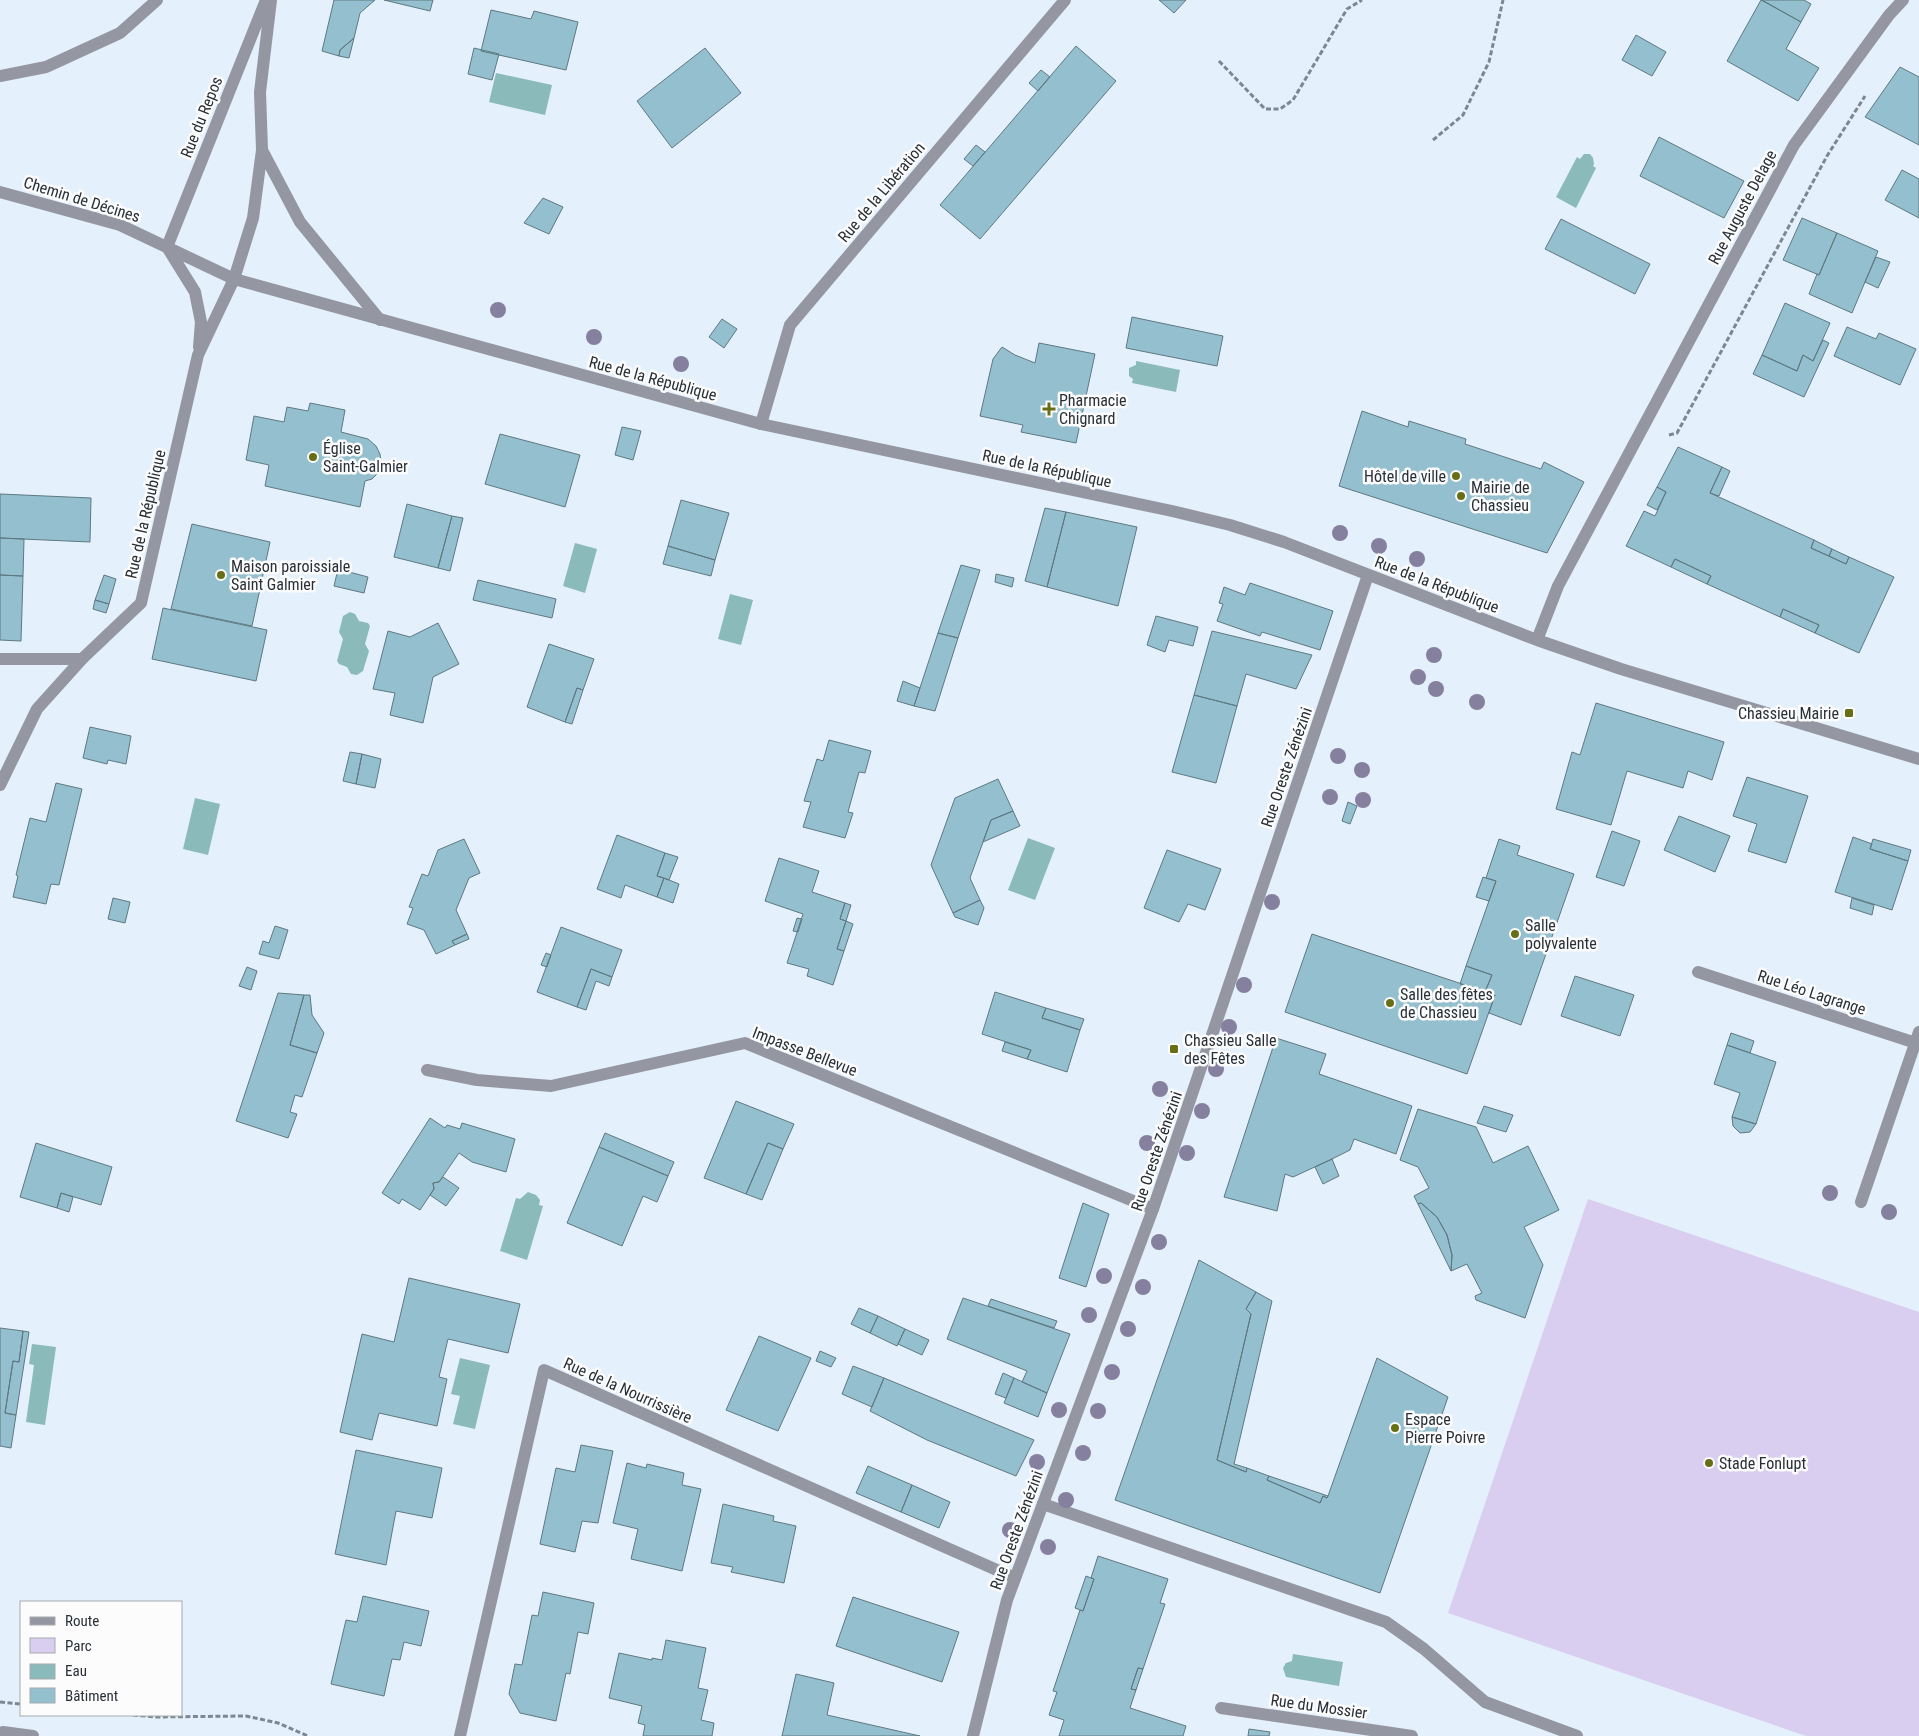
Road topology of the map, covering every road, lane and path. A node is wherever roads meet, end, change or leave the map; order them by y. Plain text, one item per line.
1 (157, 0) edge
2 (266, 0) edge
3 (271, 0) edge
4 (1065, 0) edge
5 (1362, 0) edge
6 (1503, 0) edge
7 (1903, 0) edge
8 (1219, 61) dead end
9 (0, 76) edge
10 (1867, 93) dead end
11 (1433, 140) dead end
12 (262, 150) junction
13 (0, 192) edge
14 (167, 247) junction
15 (234, 279) junction
16 (380, 320) junction
17 (198, 355) junction
18 (761, 424) junction
19 (1635, 445) junction
20 (1368, 575) junction
21 (1537, 640) junction
22 (82, 658) junction
23 (0, 660) edge
24 (1919, 759) edge
25 (0, 785) edge
26 (1698, 972) dead end
27 (1918, 1040) edge
28 (427, 1070) dead end
29 (1861, 1202) dead end
30 (1153, 1210) junction
31 (1043, 1504) junction
32 (1015, 1578) junction
33 (0, 1702) edge
34 (20, 1704) edge
35 (1221, 1708) dead end
36 (144, 1716) edge
37 (0, 1733) edge
38 (33, 1736) edge
39 (308, 1736) edge
40 (460, 1736) edge
41 (973, 1736) edge
42 (1412, 1736) edge
43 (1577, 1736) edge

1 - 9 street
2 - 14 street, Rue du Repos
3 - 12 street
4 - 18 street, Rue de la Libération
5 - 8 path
6 - 11 path
7 - 19 street, Rue Auguste Delage
10 - 19 path
12 - 15 street
12 - 16 street
13 - 14 street, Chemin de Décines
14 - 15 street, Chemin de Décines
14 - 17 street, Rue de la République
15 - 16 street, Rue de la République
15 - 17 street, Rue de la République
16 - 18 street, Rue de la République
17 - 22 street, Rue de la République
18 - 20 street, Rue de la République
19 - 21 street, Rue Auguste Delage
20 - 21 street, Rue de la République
20 - 30 street, Rue Oreste Zénézini
21 - 24 street, Rue de la République
22 - 23 street
22 - 25 street, Rue de la République
26 - 27 street, Rue Léo Lagrange
27 - 29 street, Rue Léo Lagrange
28 - 30 street, Impasse Bellevue
30 - 31 street, Rue Oreste Zénézini
31 - 32 street, Rue Oreste Zénézini
31 - 43 street
32 - 40 street, Rue de la Nourrissière
32 - 41 street, Rue Oreste Zénézini
33 - 34 path
35 - 42 street, Rue du Mossier
36 - 39 path
37 - 38 street

